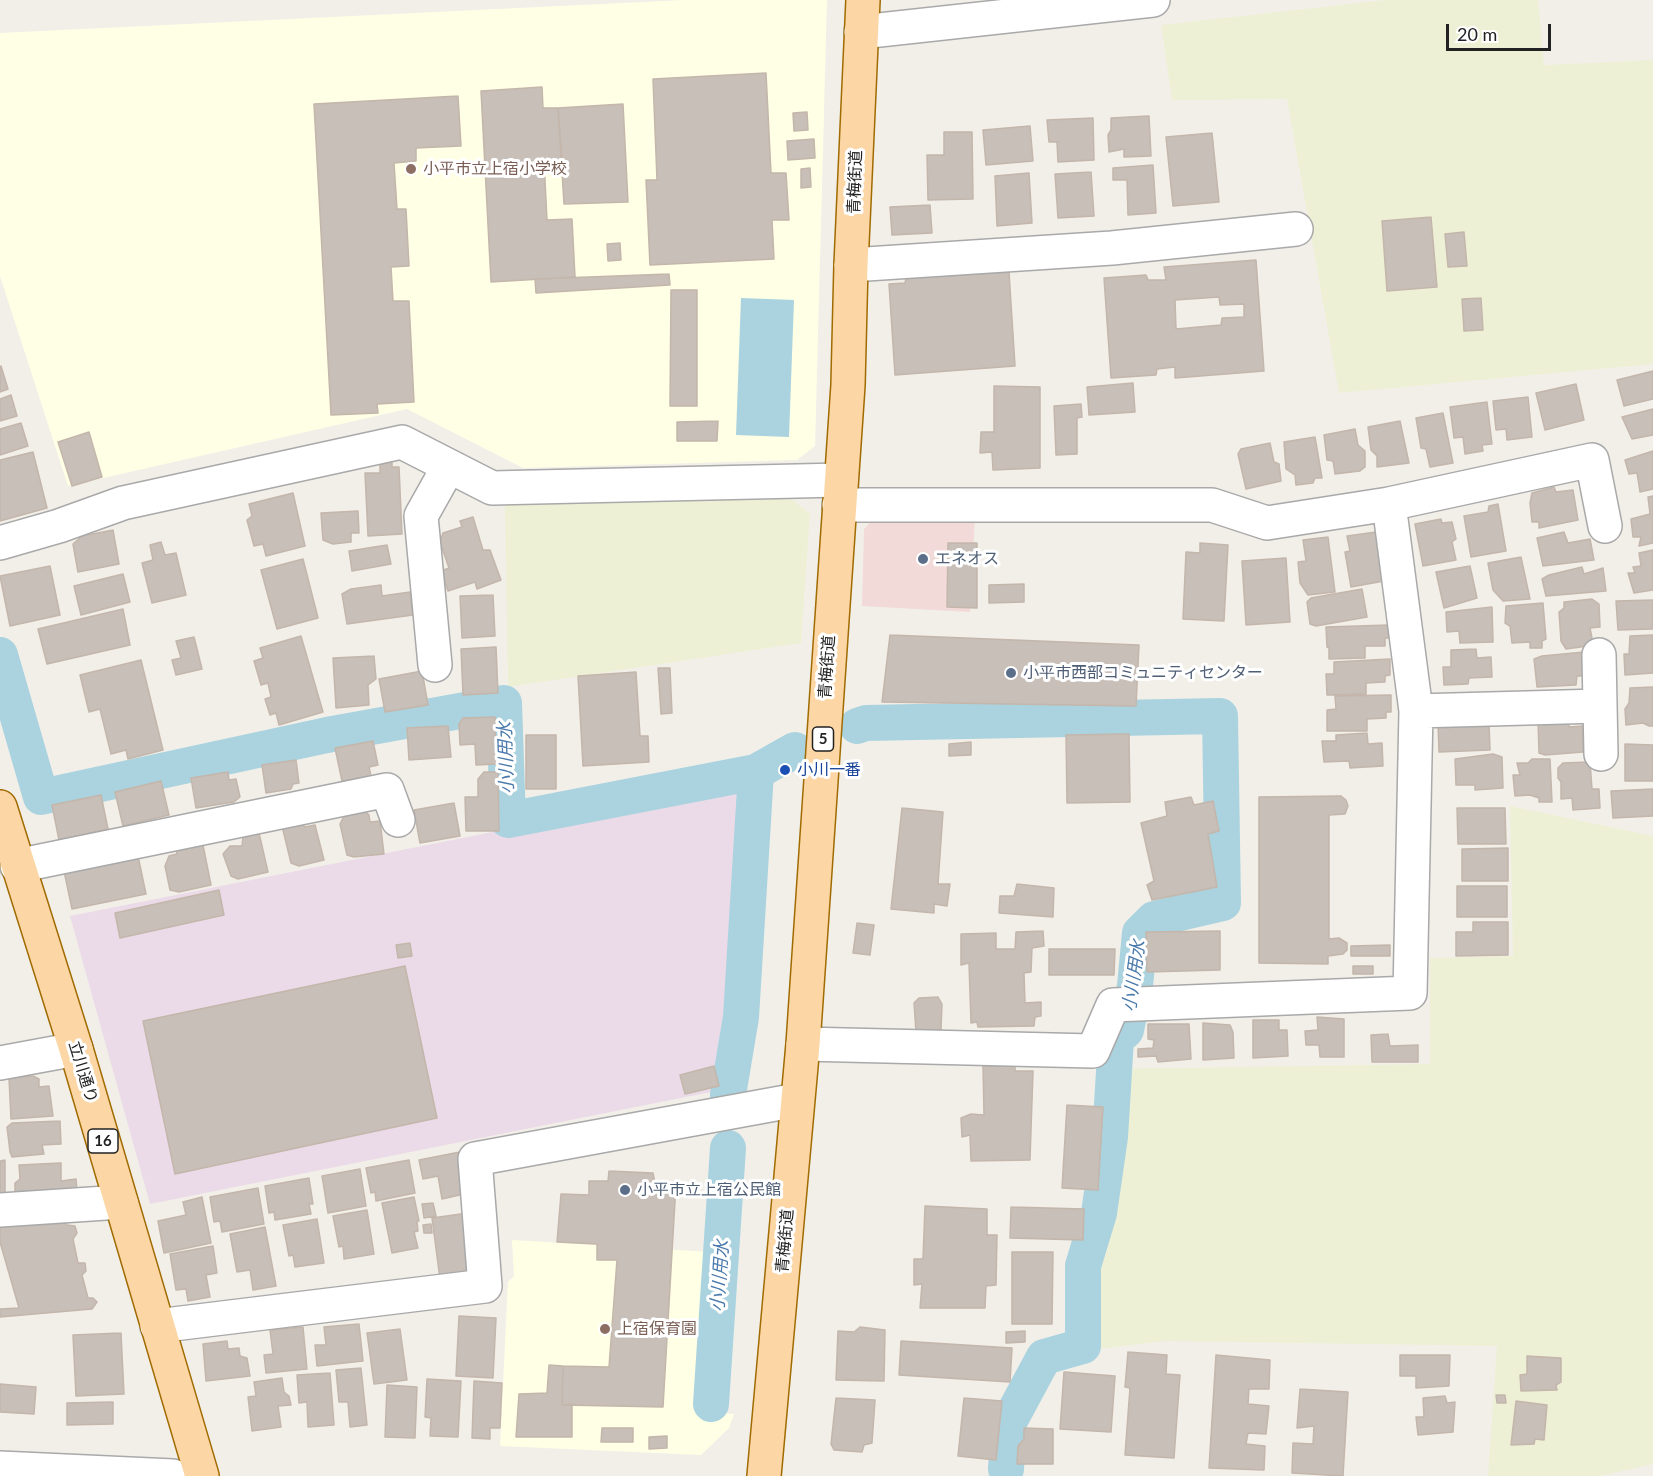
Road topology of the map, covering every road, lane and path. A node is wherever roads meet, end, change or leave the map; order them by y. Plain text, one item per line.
1 (1153, 0) edge
2 (862, 16) edge
3 (1296, 229) dead end
4 (851, 265) junction
5 (449, 466) junction
6 (840, 493) junction
7 (1389, 504) junction
8 (1605, 526) dead end
9 (0, 543) edge
10 (1599, 654) dead end
11 (435, 665) dead end
12 (1600, 706) junction
13 (1416, 711) junction
14 (1601, 754) dead end
15 (0, 807) edge
16 (398, 820) dead end
17 (17, 866) junction
18 (803, 1044) junction
19 (76, 1049) junction
20 (0, 1063) edge
21 (797, 1101) junction
22 (121, 1202) junction
23 (0, 1210) edge
24 (158, 1326) junction
25 (0, 1468) edge
26 (173, 1476) edge
27 (202, 1476) edge
28 (765, 1476) edge

1 - 2 street
2 - 4 main road, 青梅街道 / 5
3 - 4 street
4 - 6 main road, 青梅街道 / 5
5 - 6 street
5 - 9 street
5 - 11 street
6 - 7 street
6 - 18 main road, 青梅街道 / 5
7 - 8 street
7 - 13 street
10 - 12 street
12 - 13 street
12 - 14 street
13 - 18 street
15 - 17 main road, 立川通り / 16
16 - 17 street
17 - 19 main road, 立川通り / 16
18 - 21 main road, 青梅街道 / 5
19 - 20 street
19 - 22 main road, 立川通り / 16
21 - 24 street
21 - 28 main road, 青梅街道 / 5
22 - 23 street
22 - 24 main road, 立川通り / 16
24 - 27 main road, 立川通り / 16
25 - 26 street

